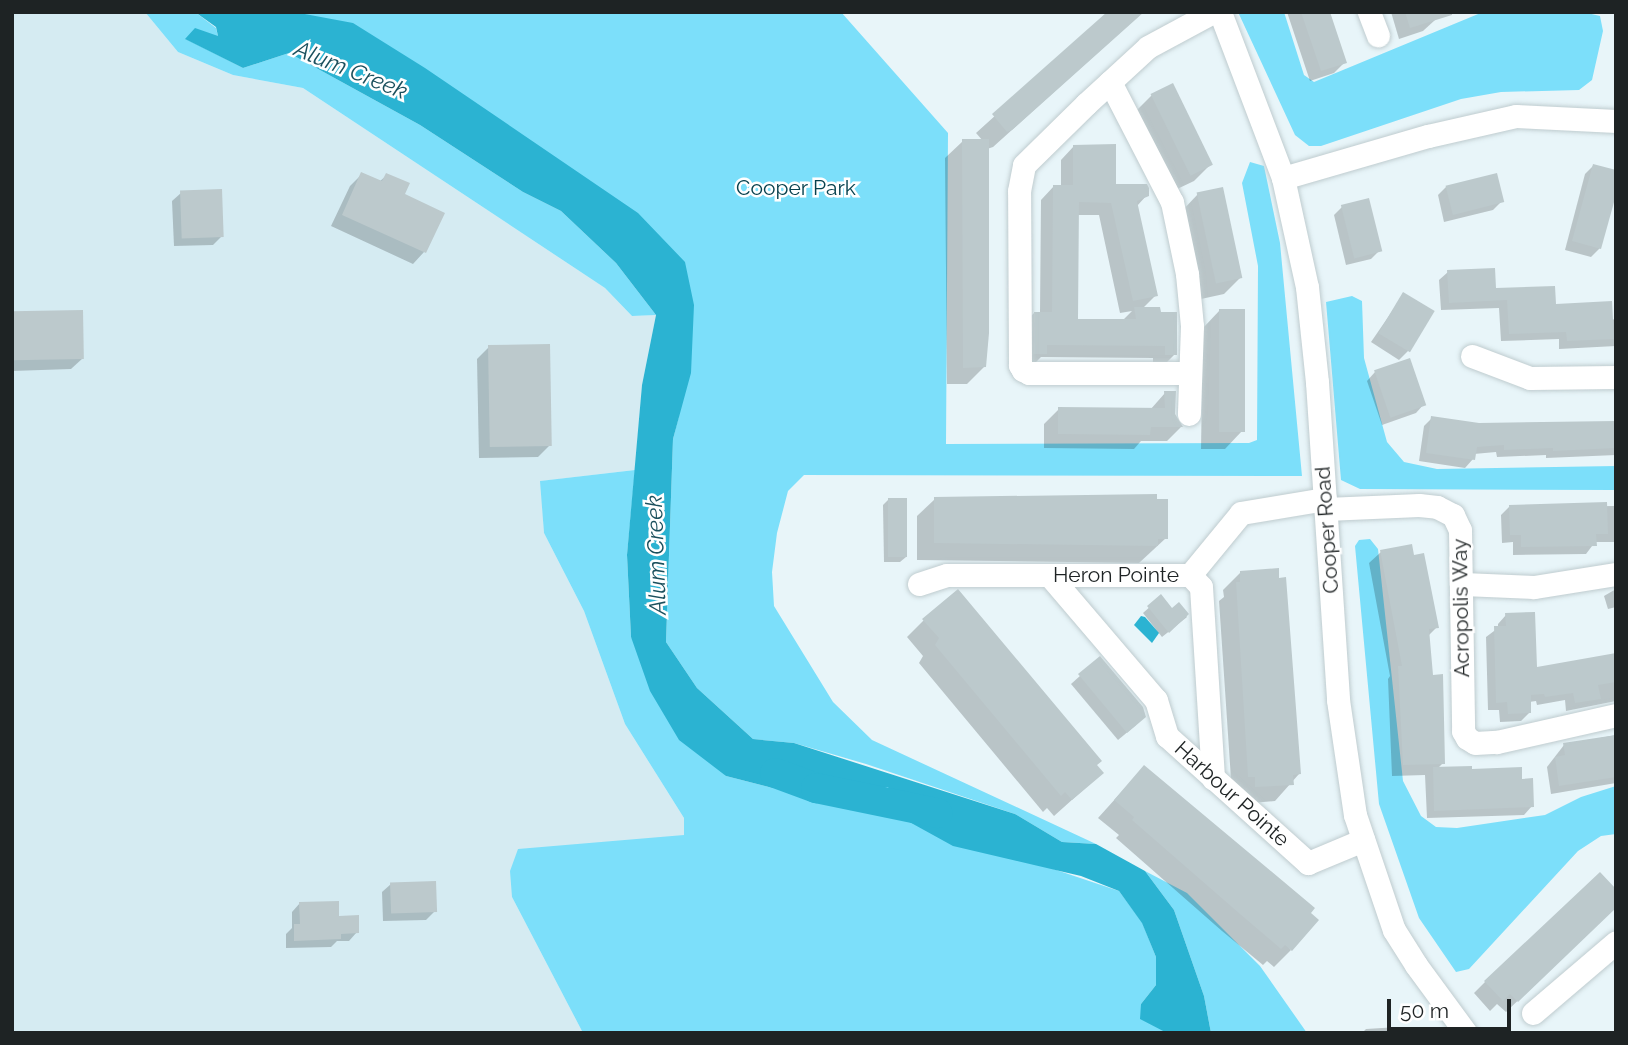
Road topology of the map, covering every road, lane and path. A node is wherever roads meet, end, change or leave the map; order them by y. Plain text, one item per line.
1 (1213, 12) edge
2 (1220, 12) edge
3 (1368, 12) edge
4 (1378, 35) dead end
5 (1110, 82) junction
6 (1615, 117) edge
7 (1283, 178) junction
8 (1472, 356) dead end
9 (1189, 373) junction
10 (1616, 377) edge
11 (1189, 414) dead end
12 (1326, 504) junction
13 (1616, 574) edge
14 (1191, 575) junction
15 (1050, 576) junction
16 (919, 584) dead end
17 (1463, 584) junction
18 (1616, 715) edge
19 (1213, 779) junction
20 (1363, 840) junction
21 (1616, 942) edge
22 (1533, 1013) dead end
23 (1466, 1033) edge

1 - 5 street
2 - 7 street, Cooper Road
3 - 4 street
5 - 9 street
5 - 9 street
6 - 7 street
7 - 12 street, Cooper Road
8 - 10 street
9 - 11 street
12 - 14 street, Heron Pointe
12 - 17 street, Acropolis Way
12 - 20 street, Cooper Road
13 - 17 street
14 - 15 street, Heron Pointe
14 - 19 street
15 - 16 street, Heron Pointe
15 - 19 street, Harbour Pointe
17 - 18 street, Acropolis Way
19 - 20 street, Harbour Pointe
20 - 23 street, Cooper Road
21 - 22 street

